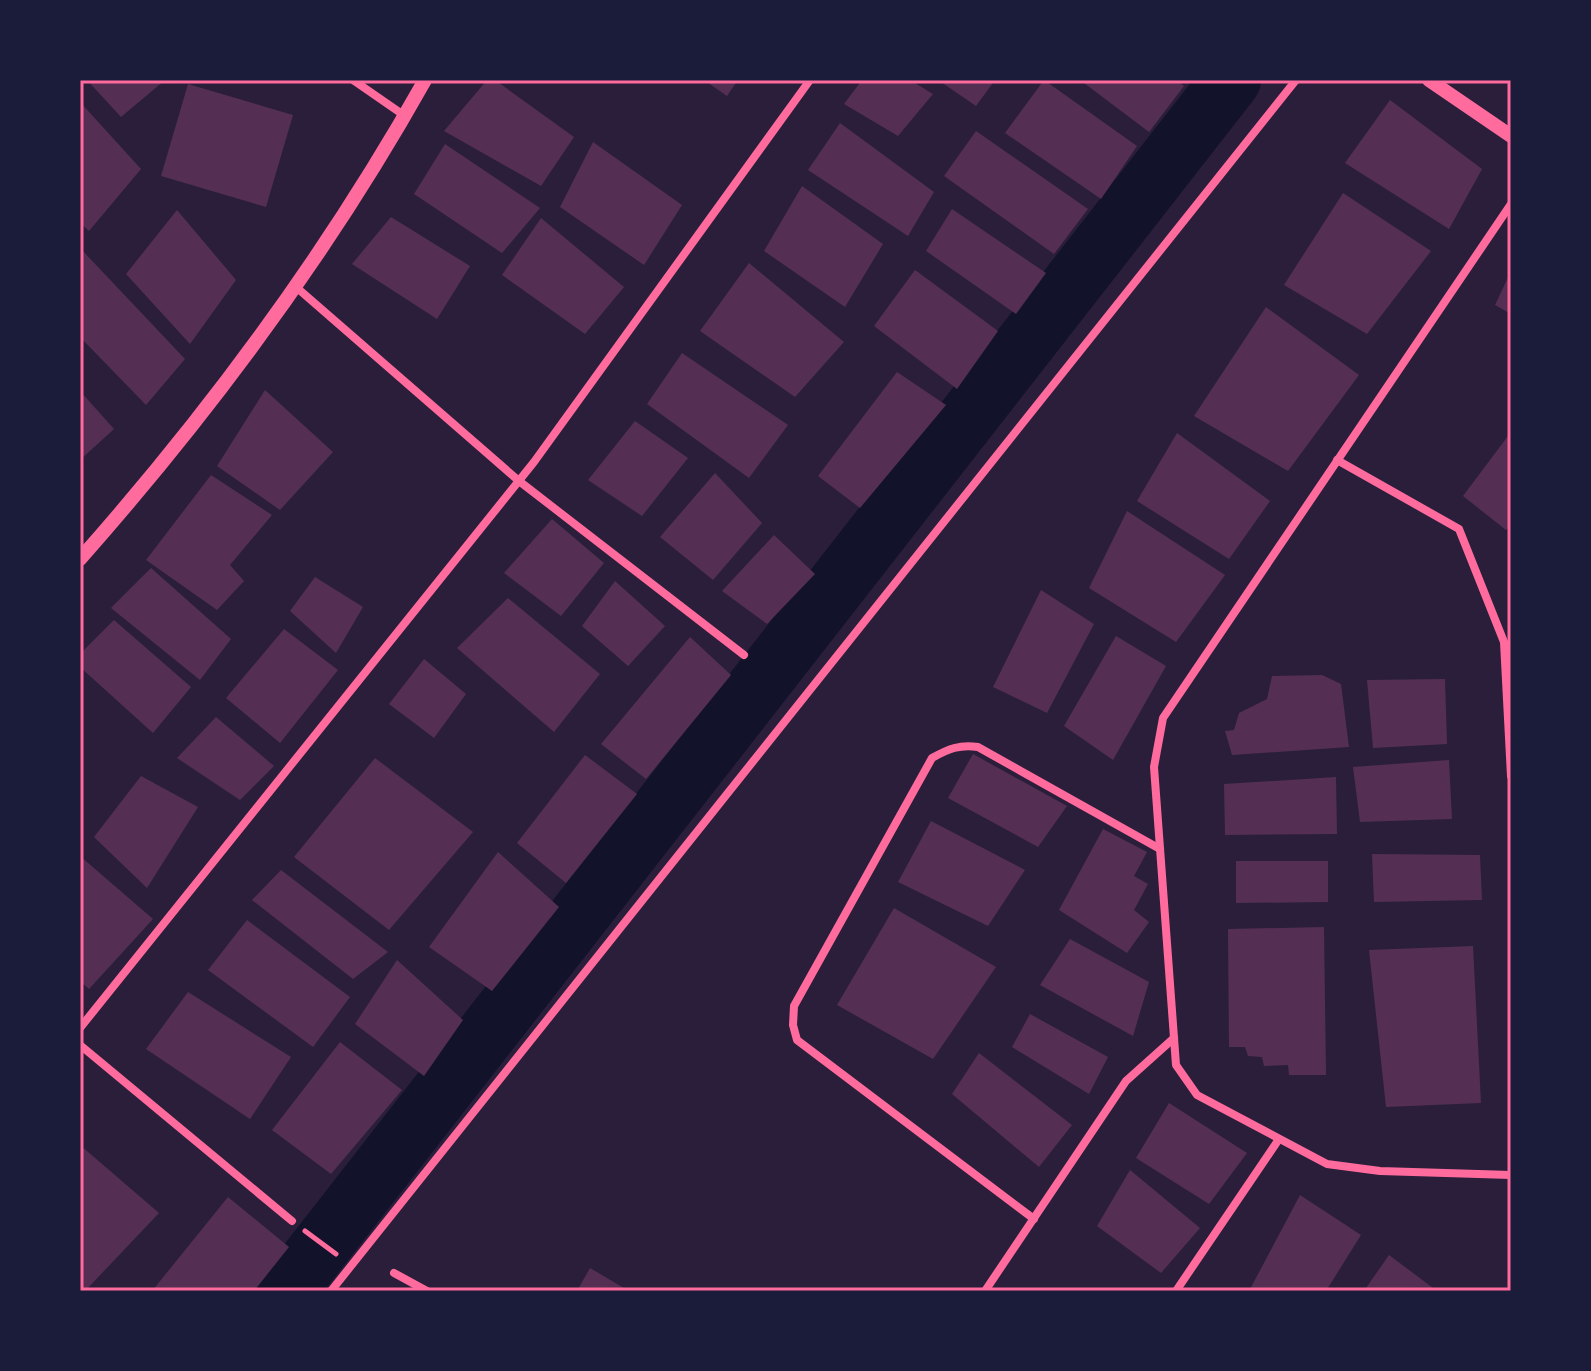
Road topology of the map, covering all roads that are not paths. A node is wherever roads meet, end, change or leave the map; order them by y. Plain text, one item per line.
1 (353, 80) edge
2 (425, 80) edge
3 (810, 80) edge
4 (1296, 80) edge
5 (1429, 80) edge
6 (405, 116) junction
7 (1511, 136) edge
8 (1511, 204) edge
9 (296, 287) junction
10 (1337, 460) junction
11 (519, 481) junction
12 (80, 559) edge
13 (744, 655) dead end
14 (1511, 776) edge
15 (1160, 849) junction
16 (80, 1028) edge
17 (1174, 1038) junction
18 (80, 1045) edge
19 (1279, 1139) junction
20 (1511, 1175) edge
21 (1034, 1219) junction
22 (292, 1221) dead end
23 (394, 1273) dead end
24 (331, 1291) edge
25 (427, 1291) edge
26 (985, 1291) edge
27 (1176, 1291) edge

1 - 6 street
2 - 6 street
3 - 11 street
4 - 24 street
5 - 7 street
6 - 9 street
8 - 10 street
9 - 11 street
9 - 12 street
10 - 14 street
10 - 15 street
11 - 13 street
11 - 16 street
15 - 17 street
15 - 21 street
17 - 19 street
17 - 21 street
18 - 22 street
19 - 20 street
19 - 27 street
21 - 26 street
23 - 25 street

